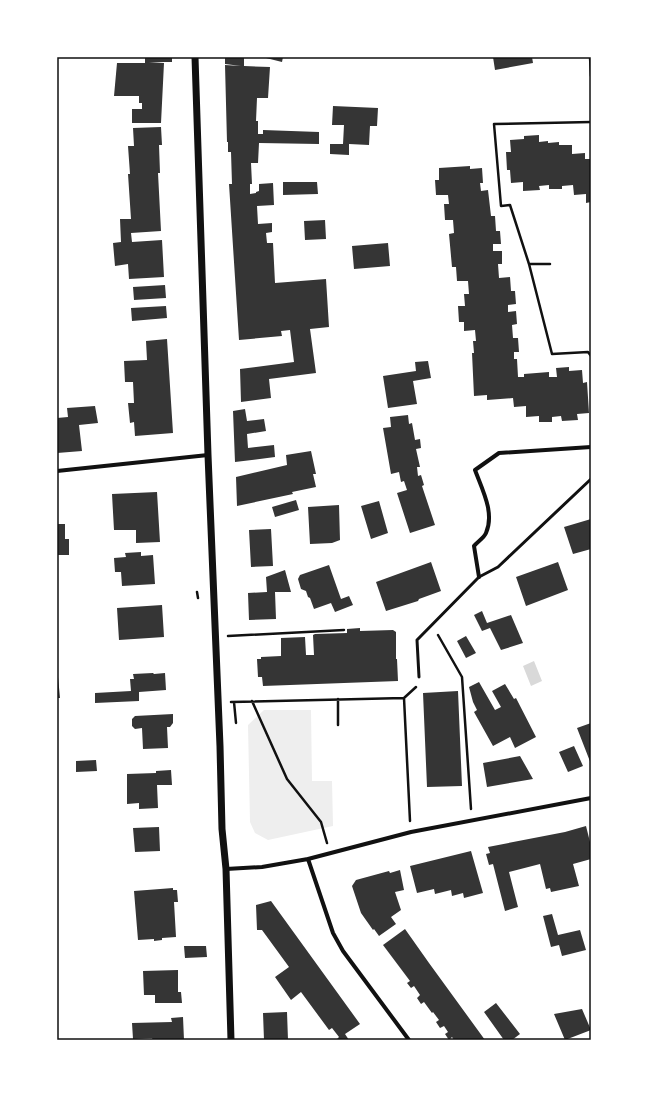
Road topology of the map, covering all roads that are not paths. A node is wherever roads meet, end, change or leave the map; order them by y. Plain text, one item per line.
1 (195, 57) edge
2 (591, 447) edge
3 (208, 455) junction
4 (57, 471) edge
5 (591, 479) edge
6 (478, 577) junction
7 (419, 677) road end
8 (591, 798) edge
9 (308, 859) junction
10 (226, 869) junction
11 (231, 1040) edge
12 (409, 1040) edge

1 - 3 street
2 - 6 street
3 - 4 street
3 - 10 street
5 - 6 lane
6 - 7 lane
8 - 9 street
9 - 10 street
9 - 12 street
10 - 11 street

